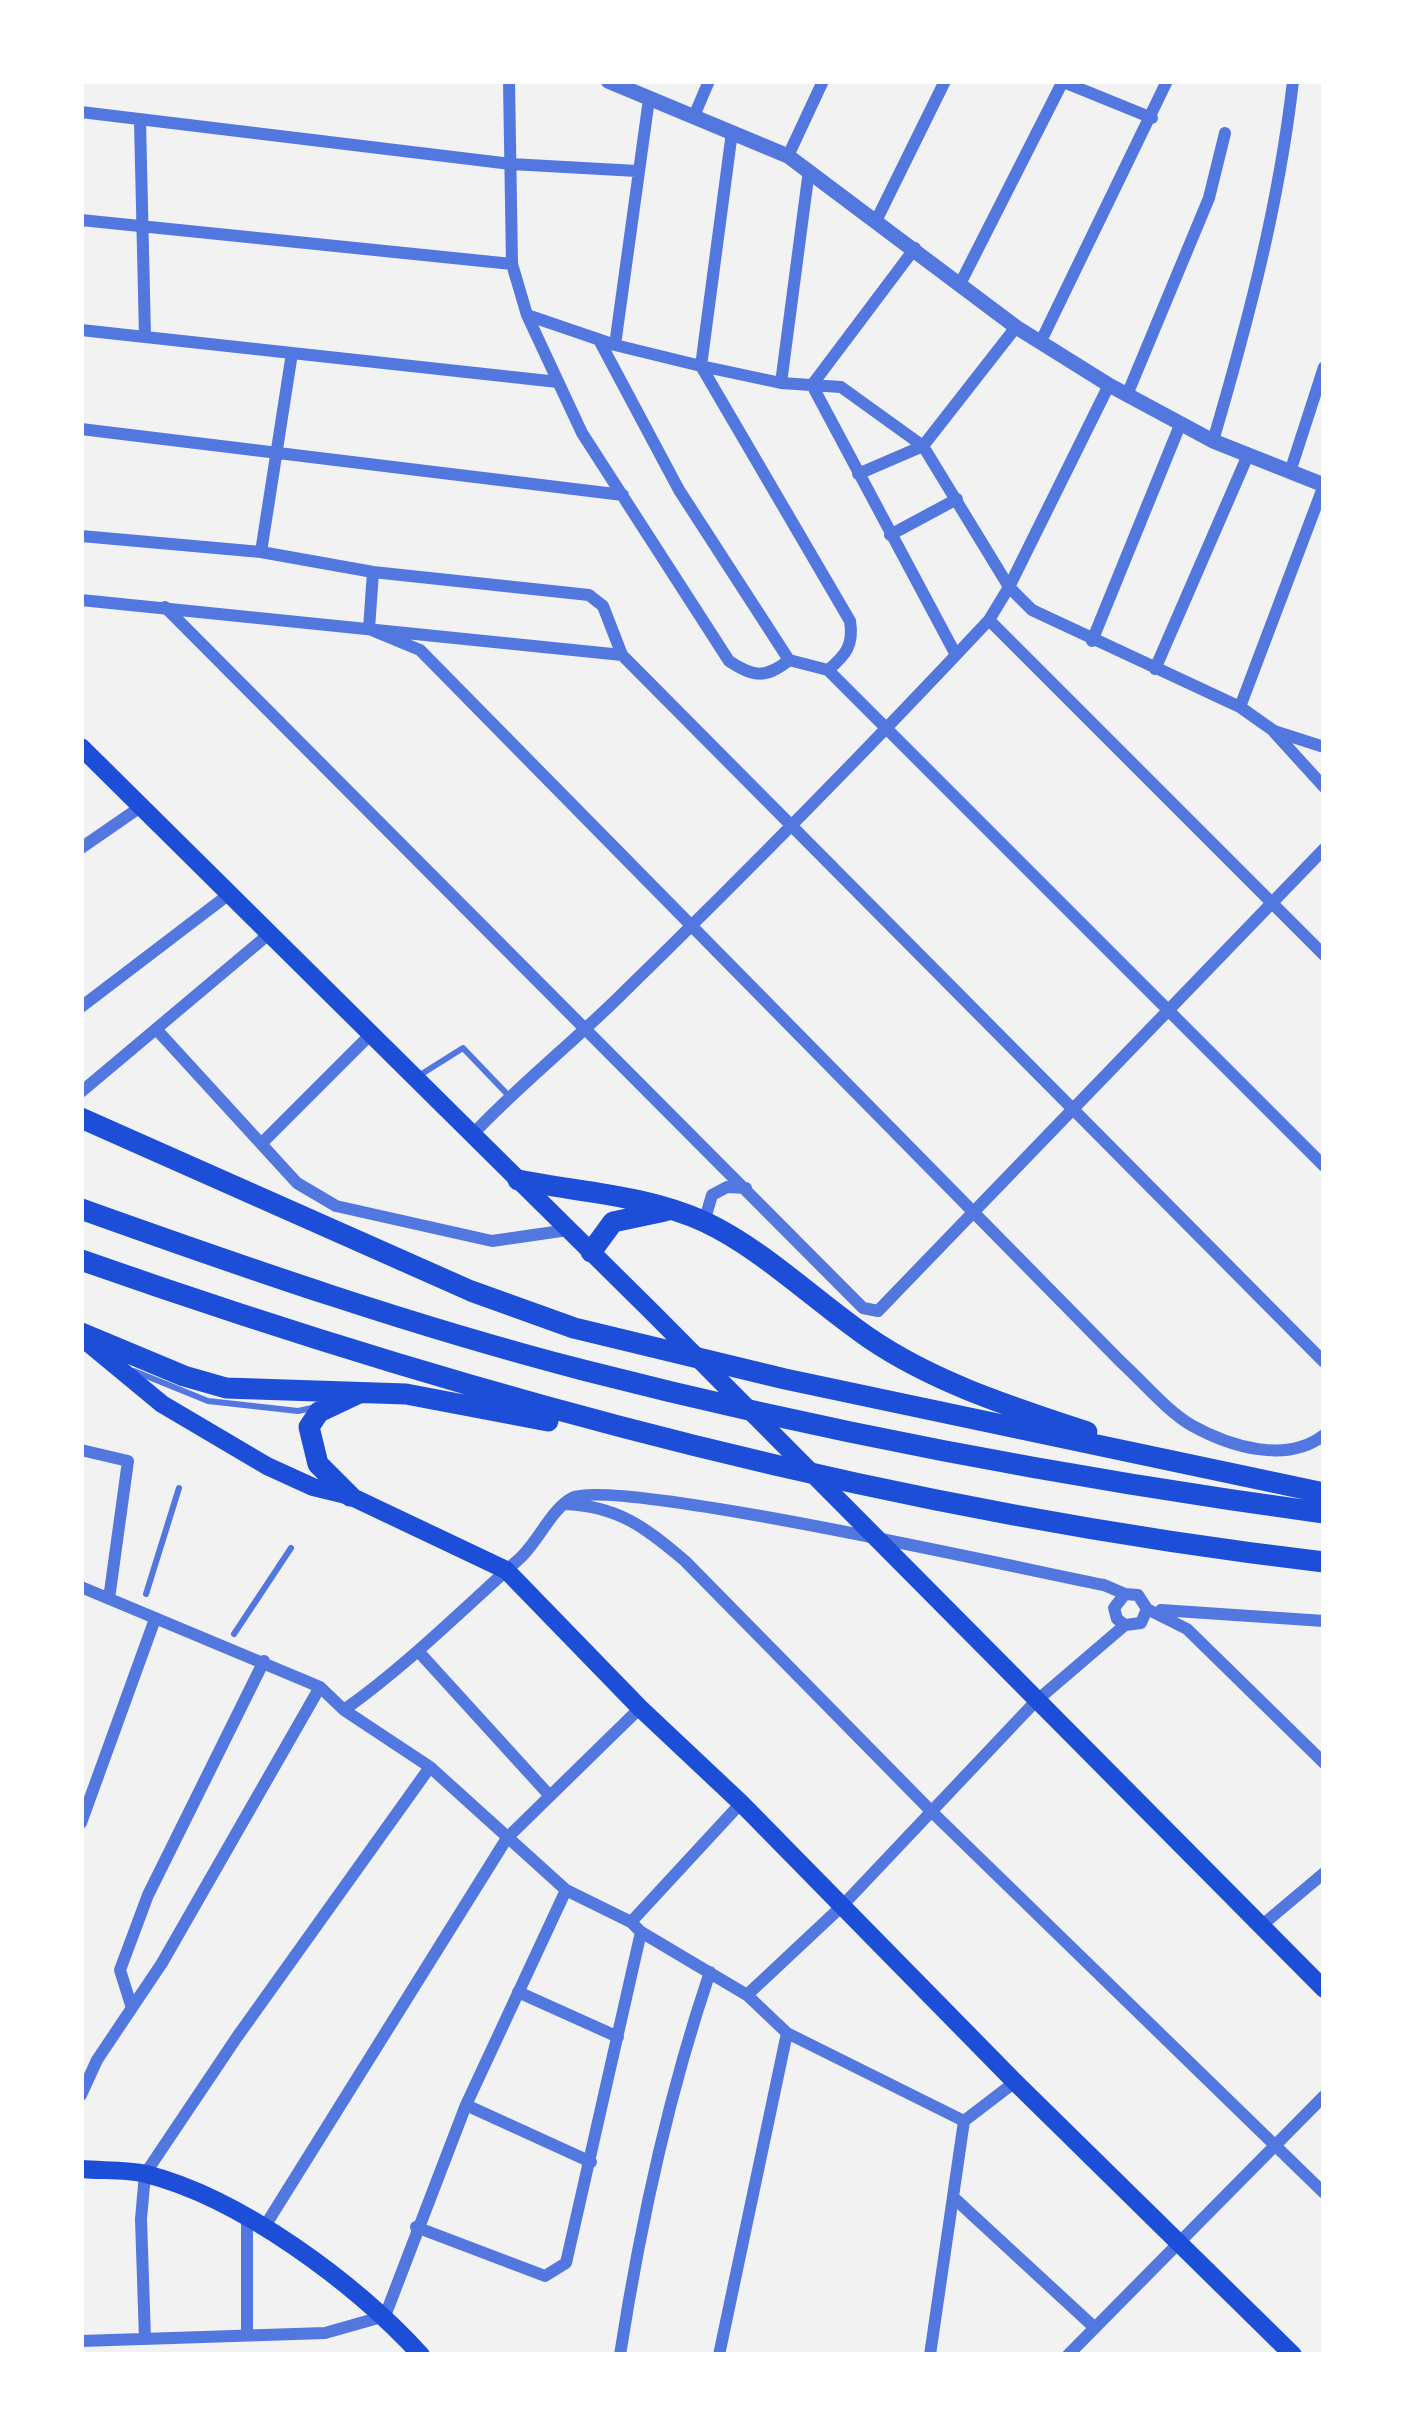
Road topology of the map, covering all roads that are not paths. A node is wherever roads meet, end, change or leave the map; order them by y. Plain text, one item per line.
1 (508, 81) edge
2 (709, 81) edge
3 (823, 81) edge
4 (945, 81) edge
5 (1062, 81) edge
6 (1167, 81) edge
7 (1294, 81) edge
8 (614, 82) edge
9 (649, 99) junction
10 (81, 112) edge
11 (694, 116) junction
12 (1152, 118) junction
13 (140, 121) junction
14 (732, 132) junction
15 (1225, 133) dead end
16 (788, 156) junction
17 (511, 164) junction
18 (808, 170) junction
19 (638, 171) junction
20 (81, 220) edge
21 (875, 221) junction
22 (142, 227) junction
23 (915, 248) junction
24 (512, 264) junction
25 (960, 284) junction
26 (527, 315) junction
27 (1016, 327) junction
28 (81, 330) edge
29 (145, 337) junction
30 (598, 339) junction
31 (1041, 341) junction
32 (615, 345) junction
33 (292, 353) junction
34 (701, 366) junction
35 (1324, 367) edge
36 (558, 382) junction
37 (781, 383) junction
38 (812, 385) junction
39 (1108, 385) junction
40 (1127, 395) junction
41 (1180, 425) junction
42 (81, 429) edge
43 (1213, 441) junction
44 (923, 446) junction
45 (275, 452) junction
46 (1248, 455) junction
47 (1290, 472) junction
48 (858, 474) junction
49 (1324, 485) edge
50 (623, 495) junction
51 (957, 500) junction
52 (890, 535) junction
53 (81, 536) edge
54 (261, 552) junction
55 (373, 572) junction
56 (1009, 587) junction
57 (81, 600) edge
58 (165, 607) junction
59 (989, 620) junction
60 (369, 629) junction
61 (1092, 641) junction
62 (622, 655) junction
63 (956, 655) junction
64 (789, 660) junction
65 (1155, 668) junction
66 (828, 670) junction
67 (1240, 707) junction
68 (885, 728) junction
69 (1274, 731) junction
70 (81, 747) edge
71 (1324, 747) edge
72 (1324, 787) edge
73 (140, 808) junction
74 (794, 826) junction
75 (81, 848) edge
76 (1324, 849) edge
77 (228, 896) junction
78 (1271, 902) junction
79 (693, 925) junction
80 (268, 934) junction
81 (1324, 955) edge
82 (81, 1007) edge
83 (1167, 1012) junction
84 (588, 1028) junction
85 (157, 1030) junction
86 (371, 1034) junction
87 (414, 1079) junction
88 (81, 1093) edge
89 (509, 1096) junction
90 (1070, 1109) junction
91 (81, 1118) edge
92 (472, 1136) junction
93 (262, 1143) junction
94 (1324, 1166) edge
95 (518, 1180) junction
96 (746, 1187) junction
97 (81, 1209) edge
98 (672, 1211) junction
99 (973, 1211) junction
100 (704, 1222) junction
101 (568, 1230) junction
102 (591, 1252) junction
103 (81, 1260) edge
104 (81, 1335) edge
105 (1324, 1362) edge
106 (363, 1392) junction
107 (1324, 1435) edge
108 (650, 1436) junction
109 (81, 1450) edge
110 (1184, 1464) junction
111 (179, 1488) dead end
112 (1324, 1493) edge
113 (350, 1496) junction
114 (564, 1504) junction
115 (1324, 1514) edge
116 (292, 1548) dead end
117 (1324, 1562) edge
118 (506, 1570) junction
119 (81, 1587) edge
120 (146, 1594) dead end
121 (1125, 1594) junction
122 (109, 1599) junction
123 (1148, 1609) junction
124 (154, 1619) junction
125 (1324, 1621) edge
126 (1125, 1625) junction
127 (234, 1634) dead end
128 (418, 1651) junction
129 (264, 1661) junction
130 (320, 1687) junction
131 (1035, 1702) junction
132 (640, 1708) junction
133 (344, 1709) junction
134 (1324, 1763) edge
135 (430, 1767) junction
136 (550, 1796) junction
137 (741, 1803) junction
138 (931, 1811) junction
139 (81, 1823) edge
140 (508, 1838) junction
141 (1324, 1874) edge
142 (566, 1890) junction
143 (842, 1906) junction
144 (1261, 1925) junction
145 (636, 1927) junction
146 (710, 1972) junction
147 (1324, 1989) edge
148 (518, 1992) junction
149 (747, 1995) junction
150 (131, 2005) junction
151 (787, 2033) junction
152 (618, 2037) junction
153 (1015, 2082) junction
154 (81, 2095) edge
155 (1324, 2096) edge
156 (466, 2105) junction
157 (964, 2121) junction
158 (1277, 2145) junction
159 (591, 2162) junction
160 (81, 2169) edge
161 (145, 2174) junction
162 (1324, 2193) edge
163 (953, 2197) junction
164 (247, 2215) junction
165 (265, 2226) junction
166 (416, 2227) junction
167 (1180, 2241) junction
168 (385, 2316) junction
169 (1095, 2328) junction
170 (247, 2335) junction
171 (145, 2338) junction
172 (81, 2341) edge
173 (1280, 2351) edge
174 (421, 2355) edge
175 (620, 2355) edge
176 (719, 2355) edge
177 (930, 2355) edge
178 (1068, 2355) edge

1 - 17 street
2 - 11 street
3 - 16 street
4 - 21 street
5 - 12 street
5 - 25 street
6 - 12 street
7 - 43 street
8 - 9 street
9 - 11 street
9 - 19 street
10 - 13 street
11 - 14 street
12 - 31 street
13 - 17 street
13 - 22 street
14 - 16 street
14 - 34 street
15 - 40 street
16 - 18 street
17 - 19 street
17 - 24 street
18 - 21 street
18 - 37 street
19 - 32 street
20 - 22 street
21 - 23 street
22 - 24 street
22 - 29 street
23 - 25 street
23 - 38 street
24 - 26 street
25 - 27 street
26 - 30 street
26 - 36 street
27 - 31 street
27 - 44 street
28 - 29 street
29 - 33 street
30 - 32 street
30 - 64 street
31 - 39 street
32 - 34 street
33 - 36 street
33 - 45 street
34 - 37 street
34 - 66 street
35 - 47 street
36 - 50 street
37 - 38 street
38 - 44 street
38 - 48 street
39 - 40 street
39 - 56 street
40 - 41 street
41 - 43 street
41 - 61 street
42 - 45 street
43 - 46 street
44 - 48 street
44 - 51 street
45 - 50 street
45 - 54 street
46 - 47 street
46 - 65 street
47 - 49 street
48 - 52 street
49 - 67 street
50 - 64 street
51 - 52 street
51 - 56 street
52 - 63 street
53 - 54 street
54 - 55 street
55 - 60 street
55 - 62 street
56 - 59 street
56 - 61 street
57 - 58 street
58 - 60 street
58 - 84 street
59 - 63 street
59 - 78 street
60 - 62 street
60 - 79 street
61 - 65 street
62 - 74 street
63 - 68 street
64 - 66 street
65 - 67 street
66 - 68 street
67 - 69 street
68 - 74 street
68 - 83 street
69 - 71 street
69 - 72 street
70 - 73 main road
73 - 75 street
73 - 77 main road
74 - 79 street
74 - 90 street
76 - 78 street
77 - 80 main road
77 - 82 street
78 - 81 street
78 - 83 street
79 - 84 street
79 - 99 street
80 - 85 street
80 - 86 main road
83 - 90 street
83 - 94 street
84 - 89 street
84 - 96 street
85 - 88 street
85 - 93 street
86 - 87 main road
86 - 93 street
87 - 89 lane
87 - 92 main road
89 - 92 street
90 - 99 street
90 - 105 street
91 - 110 highway
92 - 95 main road
93 - 101 street
95 - 98 highway
95 - 101 main road
96 - 99 street
96 - 100 street
97 - 115 highway
98 - 100 highway
98 - 102 highway
99 - 107 street
100 - 110 highway
101 - 102 main road
102 - 131 main road
103 - 108 highway
104 - 106 highway
104 - 113 main road
106 - 108 highway
106 - 113 highway
108 - 117 highway
109 - 122 street
110 - 112 highway
111 - 120 lane
113 - 118 main road
114 - 118 street
114 - 121 street
114 - 138 street
116 - 127 lane
118 - 128 street
118 - 132 main road
119 - 122 street
121 - 123 street
121 - 126 street
122 - 124 street
123 - 125 street
123 - 126 street
123 - 134 street
124 - 129 street
124 - 139 street
126 - 131 street
128 - 133 street
128 - 136 street
129 - 130 street
129 - 150 street
130 - 133 street
130 - 150 street
131 - 138 street
131 - 144 main road
132 - 136 street
132 - 137 main road
133 - 135 street
135 - 140 street
135 - 161 street
136 - 140 street
137 - 143 main road
137 - 145 street
138 - 143 street
138 - 158 street
140 - 142 street
140 - 165 street
141 - 144 street
142 - 145 street
142 - 148 street
143 - 149 street
143 - 153 main road
144 - 147 main road
145 - 146 street
145 - 152 street
146 - 149 street
146 - 175 street
148 - 152 street
148 - 156 street
149 - 151 street
150 - 154 street
151 - 157 street
151 - 176 street
152 - 159 street
153 - 157 street
153 - 167 main road
155 - 158 street
156 - 159 street
156 - 166 street
157 - 163 street
158 - 162 street
158 - 167 street
159 - 166 street
160 - 161 main road
161 - 164 main road
161 - 171 street
163 - 169 street
163 - 177 street
164 - 165 main road
164 - 170 street
165 - 168 main road
166 - 168 street
167 - 169 street
167 - 173 main road
168 - 170 street
168 - 174 main road
169 - 178 street
170 - 171 street
171 - 172 street

